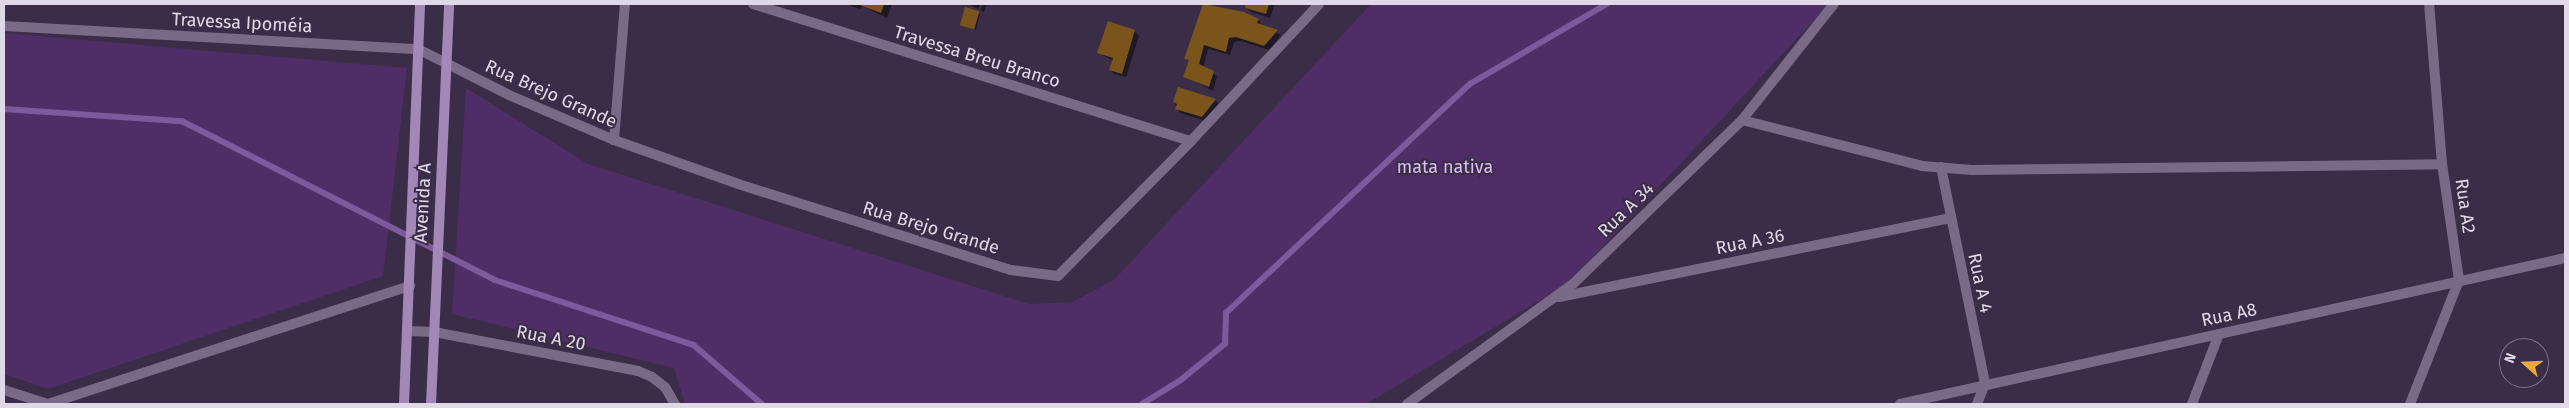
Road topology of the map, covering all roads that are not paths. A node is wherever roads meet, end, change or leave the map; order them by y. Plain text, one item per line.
1 (420, 4) edge
2 (449, 4) edge
3 (625, 4) edge
4 (753, 4) edge
5 (1319, 4) edge
6 (1834, 4) edge
7 (2429, 4) edge
8 (4, 26) edge
9 (418, 49) junction
10 (446, 64) junction
11 (1742, 120) junction
12 (614, 140) junction
13 (1191, 140) junction
14 (2442, 164) junction
15 (1941, 167) junction
16 (1950, 218) junction
17 (2565, 258) edge
18 (2459, 280) junction
19 (410, 286) junction
20 (1556, 297) junction
21 (408, 331) junction
22 (434, 332) junction
23 (2219, 334) junction
24 (1985, 384) junction
25 (4, 390) edge
26 (48, 404) edge
27 (404, 404) edge
28 (431, 404) edge
29 (675, 404) edge
30 (1408, 404) edge
31 (1900, 404) edge
32 (1977, 404) edge
33 (2192, 404) edge
34 (2410, 404) edge

1 - 9 street, Avenida A
2 - 10 street, Avenida A
3 - 12 street
4 - 13 street, Travessa Breu Branco
5 - 13 street, Rua Brejo Grande
6 - 11 street, Rua A 34
7 - 14 street, Rua A2
8 - 9 street, Travessa Ipoméia
9 - 10 street, Rua Brejo Grande
9 - 19 street, Avenida A
10 - 12 street, Rua Brejo Grande
10 - 22 street, Avenida A
11 - 15 street
11 - 20 street, Rua A 34
12 - 13 street, Rua Brejo Grande
14 - 15 street
14 - 18 street, Rua A2
15 - 16 street, Rua A 4
16 - 20 street, Rua A 36
16 - 24 street, Rua A 4
17 - 18 street, Rua A8
18 - 23 street, Rua A8
18 - 34 street, Rua A2
19 - 21 street, Avenida A
19 - 26 street
20 - 30 street, Rua A 34
21 - 22 street, Rua A 20
21 - 27 street, Avenida A
22 - 28 street, Avenida A
22 - 29 street, Rua A 20
23 - 24 street, Rua A8
23 - 33 street
24 - 31 street, Rua A8
24 - 32 street
25 - 26 street

